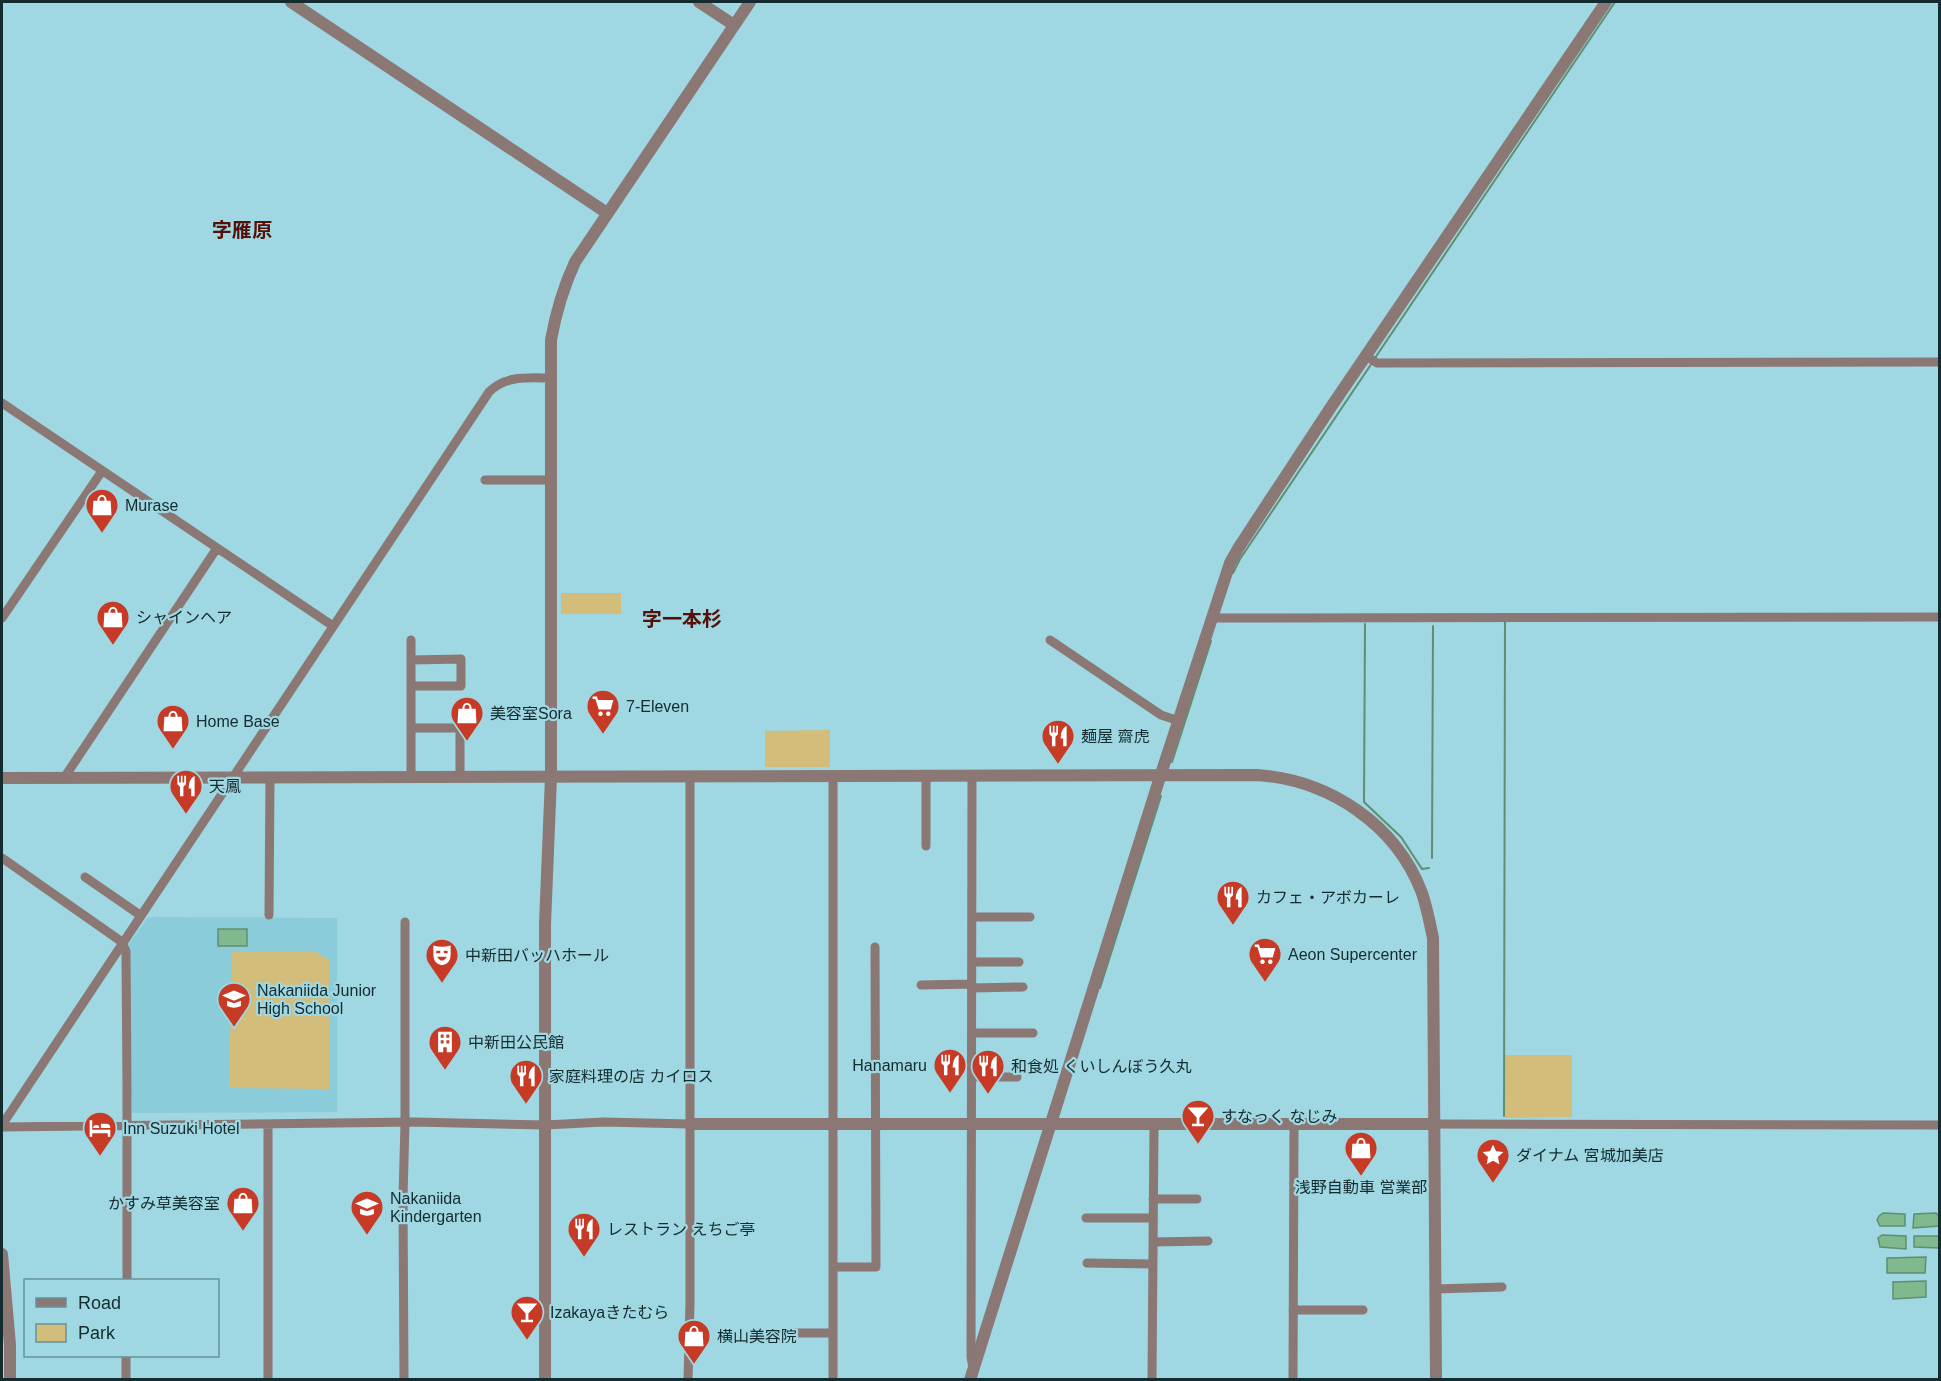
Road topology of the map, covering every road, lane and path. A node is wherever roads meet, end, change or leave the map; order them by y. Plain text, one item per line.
1 (291, 2) edge
2 (699, 2) edge
3 (750, 2) edge
4 (1606, 2) edge
5 (734, 25) junction
6 (607, 213) junction
7 (1371, 360) junction
8 (1940, 362) edge
9 (551, 378) junction
10 (2, 404) edge
11 (102, 471) junction
12 (485, 480) dead end
13 (552, 480) junction
14 (217, 548) junction
15 (1940, 617) edge
16 (2, 618) edge
17 (1216, 619) junction
18 (333, 626) junction
19 (411, 640) dead end
20 (1050, 640) dead end
21 (411, 660) junction
22 (411, 686) junction
23 (1179, 721) junction
24 (411, 728) junction
25 (233, 777) junction
26 (270, 777) junction
27 (411, 777) junction
28 (460, 777) junction
29 (551, 777) junction
30 (690, 777) junction
31 (833, 777) junction
32 (926, 777) junction
33 (972, 777) junction
34 (1160, 777) junction
35 (2, 778) edge
36 (64, 778) junction
37 (926, 846) dead end
38 (2, 858) edge
39 (85, 877) dead end
40 (140, 915) junction
41 (269, 915) dead end
42 (972, 917) junction
43 (1030, 917) dead end
44 (405, 922) dead end
45 (122, 942) junction
46 (875, 947) dead end
47 (972, 962) junction
48 (1019, 962) dead end
49 (921, 984) dead end
50 (972, 986) junction
51 (1023, 987) dead end
52 (1033, 1033) dead end
53 (972, 1034) junction
54 (972, 1077) junction
55 (1017, 1077) dead end
56 (405, 1123) junction
57 (268, 1124) junction
58 (690, 1124) junction
59 (971, 1124) junction
60 (1434, 1124) junction
61 (127, 1125) junction
62 (545, 1125) junction
63 (832, 1125) junction
64 (876, 1125) junction
65 (1049, 1125) junction
66 (1154, 1125) junction
67 (1294, 1125) junction
68 (1940, 1125) edge
69 (2, 1126) edge
70 (1153, 1199) junction
71 (1197, 1199) dead end
72 (1086, 1218) dead end
73 (1153, 1218) junction
74 (1208, 1241) dead end
75 (1153, 1242) junction
76 (2, 1254) edge
77 (1087, 1263) dead end
78 (1153, 1264) junction
79 (833, 1267) junction
80 (126, 1279) edge
81 (1502, 1287) dead end
82 (1435, 1289) junction
83 (1293, 1310) junction
84 (1363, 1310) dead end
85 (768, 1333) dead end
86 (834, 1333) junction
87 (126, 1357) edge
88 (971, 1374) edge
89 (10, 1380) edge
90 (126, 1380) edge
91 (267, 1380) edge
92 (404, 1380) edge
93 (544, 1380) edge
94 (688, 1380) edge
95 (834, 1380) edge
96 (1152, 1380) edge
97 (1293, 1380) edge
98 (1436, 1380) edge

1 - 6 street
2 - 5 street
3 - 5 street
4 - 7 street
5 - 6 street
6 - 9 street
7 - 8 street
7 - 17 street
9 - 13 street
9 - 18 street
10 - 11 street
11 - 14 street
11 - 16 street
12 - 13 street
13 - 29 street
14 - 18 street
14 - 36 street
15 - 17 street
17 - 23 street
18 - 25 street
19 - 21 street
20 - 23 street
21 - 22 street
21 - 22 street
22 - 24 street
23 - 34 street
24 - 27 street
24 - 28 street
25 - 26 street
25 - 36 street
25 - 40 street
26 - 27 street
26 - 41 street
27 - 28 street
28 - 29 street
29 - 30 street
29 - 62 street
30 - 31 street
30 - 58 street
31 - 32 street
31 - 63 street
32 - 33 street
32 - 37 street
33 - 34 street
33 - 42 street
34 - 60 street
34 - 65 street
35 - 36 street
38 - 45 street
39 - 40 street
40 - 45 street
42 - 43 street
42 - 47 street
44 - 56 street
45 - 61 street
45 - 69 street
46 - 64 street
47 - 48 street
47 - 50 street
49 - 50 street
50 - 51 street
50 - 53 street
52 - 53 street
53 - 54 street
54 - 55 street
54 - 59 street
56 - 57 street
56 - 62 street
56 - 92 street
57 - 61 street
57 - 91 street
58 - 62 street
58 - 63 street
58 - 94 street
59 - 64 street
59 - 65 street
59 - 88 street
60 - 67 street
60 - 68 street
60 - 82 street
61 - 69 street
61 - 80 street
62 - 93 street
63 - 64 street
63 - 79 street
64 - 79 street
65 - 66 street
65 - 88 street
66 - 67 street
66 - 70 street
67 - 83 street
70 - 71 street
70 - 73 street
72 - 73 street
73 - 75 street
74 - 75 street
75 - 78 street
76 - 89 street
77 - 78 street
78 - 96 street
79 - 86 street
81 - 82 street
82 - 98 street
83 - 84 street
83 - 97 street
85 - 86 street
86 - 95 street
87 - 90 street

